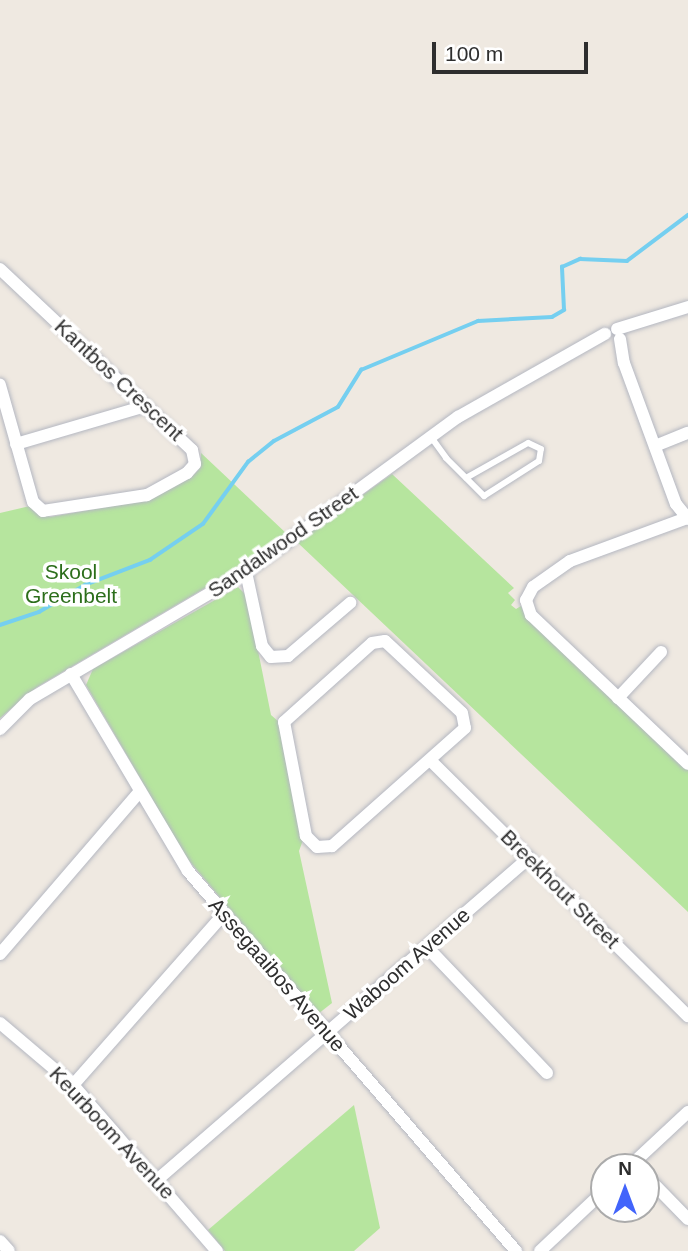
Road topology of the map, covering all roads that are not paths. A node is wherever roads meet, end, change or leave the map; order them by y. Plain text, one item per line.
1 (0, 269) edge
2 (688, 307) edge
3 (613, 337) junction
4 (0, 385) edge
5 (146, 406) junction
6 (688, 433) edge
7 (431, 437) junction
8 (16, 444) junction
9 (655, 446) junction
10 (466, 478) junction
11 (687, 518) edge
12 (246, 572) junction
13 (350, 603) dead end
14 (662, 652) dead end
15 (71, 674) junction
16 (618, 698) junction
17 (0, 729) edge
18 (432, 762) junction
19 (688, 764) edge
20 (140, 792) junction
21 (529, 858) junction
22 (224, 914) junction
23 (427, 947) junction
24 (0, 954) edge
25 (688, 1016) edge
26 (0, 1023) edge
27 (327, 1034) junction
28 (547, 1073) dead end
29 (73, 1085) junction
30 (688, 1112) edge
31 (647, 1153) edge
32 (157, 1180) junction
33 (660, 1190) edge
34 (590, 1204) edge
35 (688, 1219) edge
36 (0, 1241) edge
37 (9, 1251) edge
38 (217, 1251) edge
39 (516, 1251) edge
40 (540, 1251) edge

1 - 5 street, Kantbos Crescent
2 - 3 street, Sandalwood Street
3 - 7 street, Sandalwood Street
3 - 9 street
4 - 8 street, Kantbos Crescent
5 - 8 street
5 - 8 street, Kantbos Crescent
6 - 9 street
7 - 10 lane
7 - 12 street, Sandalwood Street
9 - 11 street
10 - 10 lane
11 - 16 street
12 - 13 street
12 - 15 street, Sandalwood Street
14 - 16 street
15 - 17 street, Sandalwood Street
15 - 20 street, Assegaaibos Avenue
16 - 19 street
18 - 18 street
18 - 21 street, Breekhout Street
20 - 22 street, Assegaaibos Avenue
20 - 24 street
21 - 23 street, Waboom Avenue
21 - 25 street, Breekhout Street
22 - 27 street, Assegaaibos Avenue
22 - 29 street
23 - 27 street, Waboom Avenue
23 - 28 street
26 - 29 street, Keurboom Avenue
27 - 32 street, Waboom Avenue
27 - 39 street, Assegaaibos Avenue
29 - 32 street, Keurboom Avenue
30 - 31 street
32 - 38 street, Keurboom Avenue
33 - 35 street
34 - 40 street
36 - 37 street

